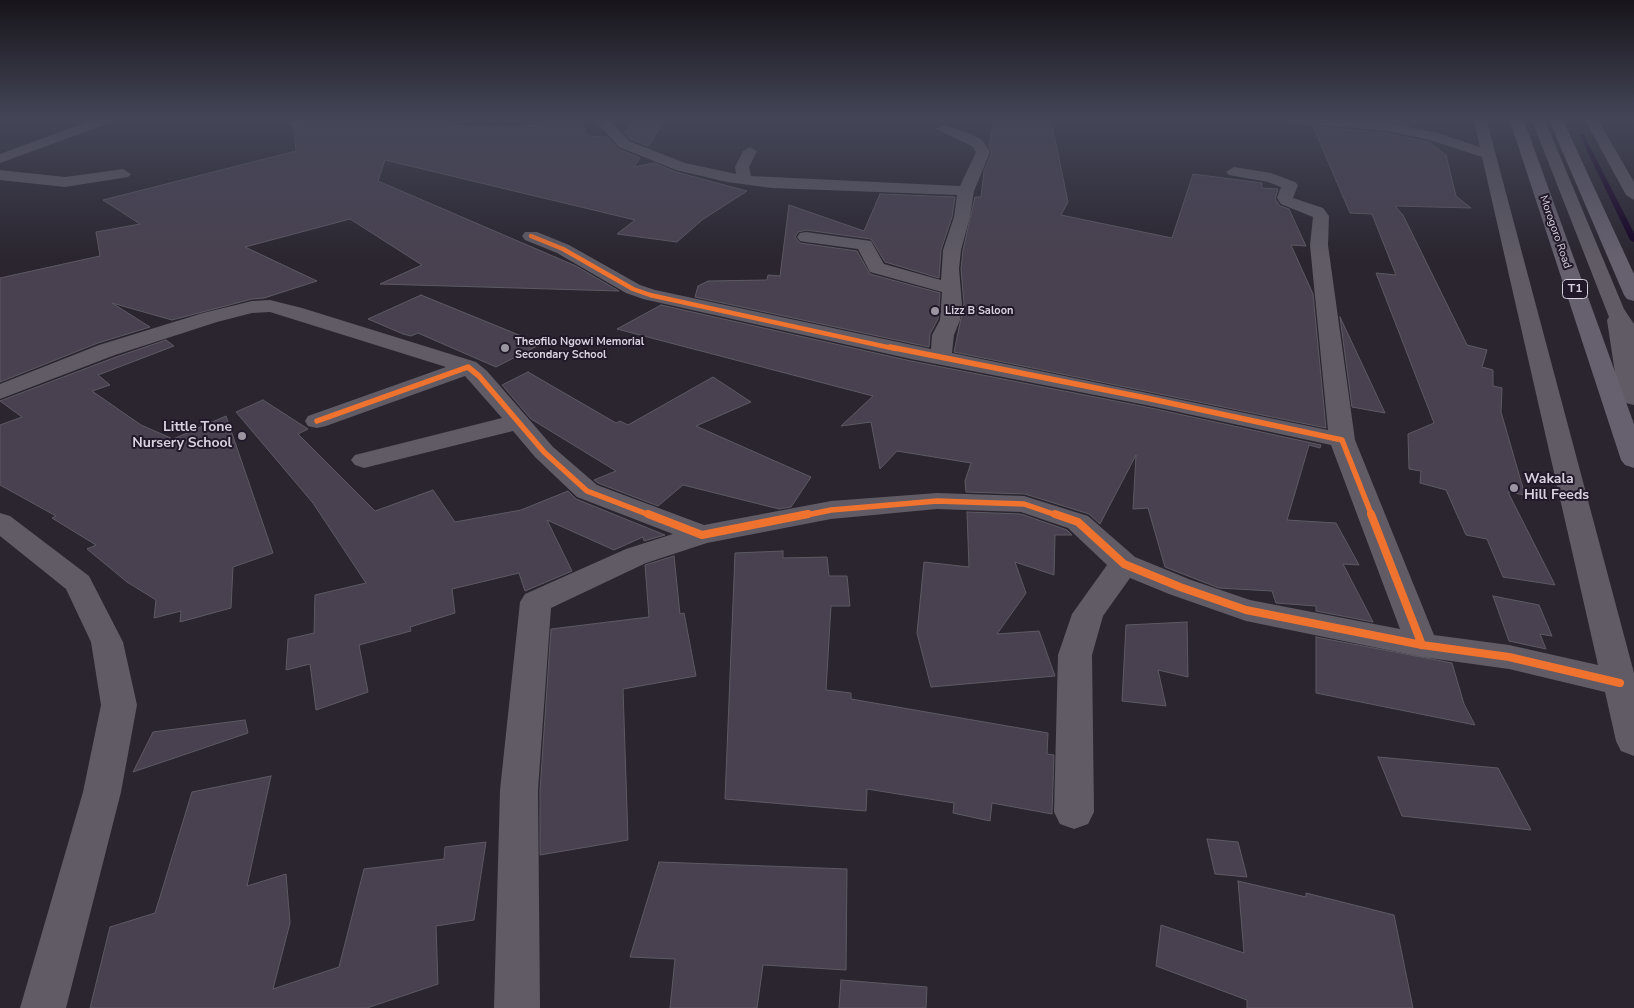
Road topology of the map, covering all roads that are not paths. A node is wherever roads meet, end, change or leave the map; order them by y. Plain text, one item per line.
1 (676, 165) edge
2 (743, 165) edge
3 (977, 165) edge
4 (1492, 165) edge
5 (1532, 165) edge
6 (1556, 165) edge
7 (1575, 165) edge
8 (1617, 165) edge
9 (1234, 172) dead end
10 (123, 174) dead end
11 (0, 175) edge
12 (744, 180) junction
13 (966, 191) junction
14 (1634, 195) edge
15 (531, 236) dead end
16 (806, 238) dead end
17 (951, 289) junction
18 (1634, 295) edge
19 (1614, 309) junction
20 (1634, 341) edge
21 (940, 358) junction
22 (468, 368) junction
23 (0, 392) edge
24 (1634, 398) edge
25 (317, 421) dead end
26 (518, 422) junction
27 (1342, 440) junction
28 (364, 460) dead end
29 (1634, 460) edge
30 (0, 522) edge
31 (702, 535) junction
32 (1124, 564) junction
33 (1422, 645) junction
34 (1620, 683) junction
35 (1634, 741) edge
36 (1074, 812) dead end
37 (43, 1008) edge
38 (517, 1008) edge

1 - 12 street
2 - 12 street
3 - 13 street
4 - 34 street
5 - 29 highway, Morogoro Road / T1
6 - 19 street, Morogoro Road
7 - 18 highway
8 - 14 street
9 - 27 street
10 - 11 street
12 - 13 street
13 - 17 street
15 - 21 street
16 - 17 street
17 - 21 street
19 - 20 street, Morogoro Road
19 - 24 street, Morogoro Road
21 - 27 street
22 - 23 street
22 - 25 street
22 - 26 street
26 - 28 street
26 - 31 street
27 - 33 street
30 - 37 street
31 - 32 street
31 - 38 street
32 - 33 street
32 - 36 street
33 - 34 street
34 - 35 street

